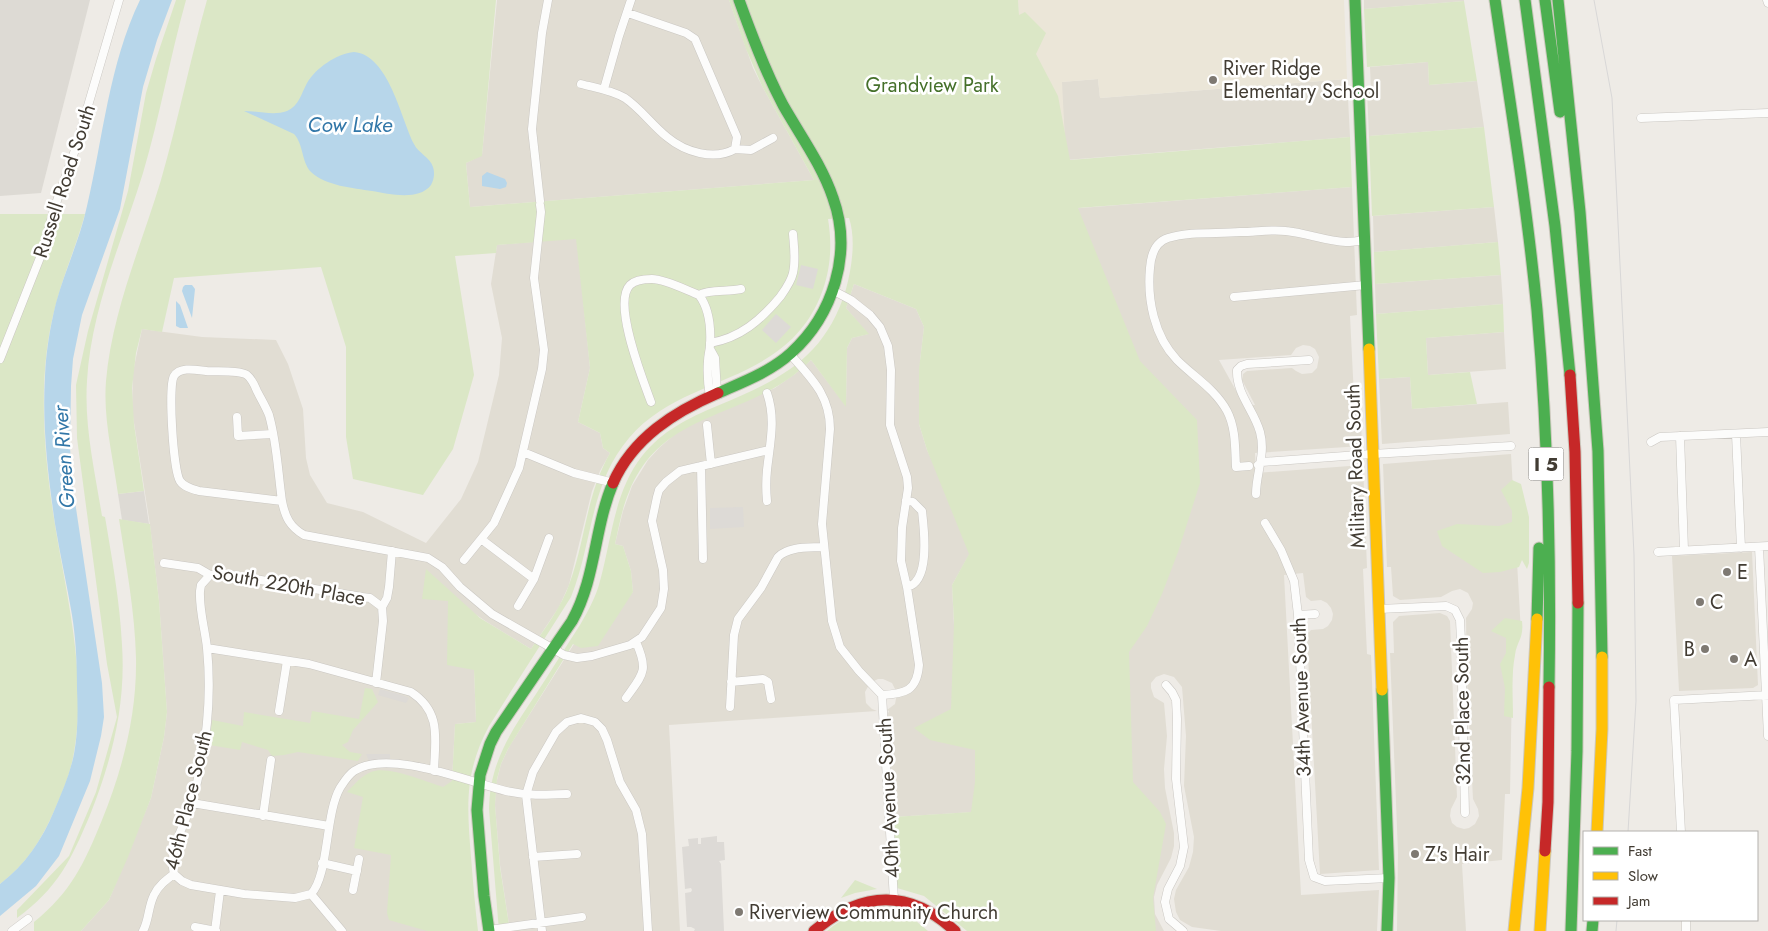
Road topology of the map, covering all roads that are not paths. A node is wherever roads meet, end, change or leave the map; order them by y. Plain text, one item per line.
1 (118, 0) edge
2 (548, 0) edge
3 (631, 0) edge
4 (739, 0) edge
5 (1355, 0) edge
6 (1495, 0) edge
7 (1525, 0) edge
8 (1545, 0) edge
9 (1558, 0) edge
10 (628, 13) junction
11 (581, 84) dead end
12 (604, 89) junction
13 (1768, 113) edge
14 (1641, 118) dead end
15 (773, 138) dead end
16 (735, 149) junction
17 (793, 234) dead end
18 (1365, 240) junction
19 (1366, 285) junction
20 (741, 290) dead end
21 (834, 291) junction
22 (698, 295) junction
23 (1234, 297) dead end
24 (710, 346) junction
25 (790, 354) junction
26 (0, 358) edge
27 (1308, 360) dead end
28 (1593, 383) junction
29 (767, 393) dead end
30 (713, 395) junction
31 (651, 402) dead end
32 (1543, 404) junction
33 (237, 417) dead end
34 (707, 425) dead end
35 (1768, 432) edge
36 (273, 434) junction
37 (1736, 434) junction
38 (1680, 436) junction
39 (1651, 442) dead end
40 (1511, 446) dead end
41 (769, 450) junction
42 (523, 452) junction
43 (1372, 454) junction
44 (711, 464) junction
45 (1256, 464) junction
46 (700, 466) junction
47 (614, 483) junction
48 (1256, 494) dead end
49 (906, 500) junction
50 (282, 501) junction
51 (767, 501) dead end
52 (1265, 523) dead end
53 (549, 538) dead end
54 (481, 539) junction
55 (1768, 546) edge
56 (823, 547) junction
57 (1759, 547) junction
58 (1741, 548) junction
59 (1684, 550) junction
60 (392, 551) junction
61 (1658, 552) dead end
62 (703, 559) dead end
63 (464, 560) dead end
64 (164, 562) dead end
65 (210, 575) junction
66 (534, 579) junction
67 (907, 587) junction
68 (518, 606) dead end
69 (382, 607) junction
70 (1380, 608) junction
71 (1315, 614) dead end
72 (1298, 615) junction
73 (636, 642) junction
74 (207, 648) junction
75 (553, 649) junction
76 (287, 661) junction
77 (731, 682) junction
78 (376, 683) junction
79 (1166, 684) dead end
80 (882, 695) junction
81 (1767, 695) edge
82 (626, 698) dead end
83 (771, 699) dead end
84 (730, 707) dead end
85 (279, 711) dead end
86 (1768, 736) edge
87 (271, 760) dead end
88 (434, 771) junction
89 (479, 783) junction
90 (567, 794) dead end
91 (526, 795) junction
92 (192, 803) junction
93 (1464, 813) dead end
94 (263, 816) junction
95 (329, 826) junction
96 (1597, 831) edge
97 (1681, 831) edge
98 (577, 854) dead end
99 (533, 857) junction
100 (359, 859) dead end
101 (322, 863) junction
102 (357, 871) junction
103 (174, 874) junction
104 (1389, 878) junction
105 (353, 890) dead end
106 (220, 891) junction
107 (311, 894) junction
108 (894, 900) junction
109 (582, 917) dead end
110 (28, 919) dead end
111 (541, 922) junction
112 (196, 927) dead end
113 (489, 930) edge
114 (12, 931) edge
115 (143, 931) edge
116 (216, 931) edge
117 (342, 931) edge
118 (542, 931) edge
119 (648, 931) edge
120 (814, 931) edge
121 (955, 931) edge
122 (1183, 931) edge
123 (1387, 931) edge
124 (1514, 931) edge
125 (1540, 931) edge
126 (1571, 931) edge

1 - 26 street, Russell Road South
2 - 42 street
3 - 10 street
4 - 21 main road
5 - 18 main road, Military Road South
6 - 32 main road, I 5
7 - 126 main road, I 5
8 - 28 main road
9 - 28 main road
10 - 12 street
10 - 16 street
11 - 12 street
12 - 16 street
13 - 14 street
15 - 16 street
17 - 24 street
18 - 19 main road, Military Road South
18 - 45 street
19 - 23 street
19 - 43 main road, Military Road South
20 - 22 street
21 - 25 main road
21 - 49 street
22 - 24 street
22 - 31 street
24 - 30 street
25 - 30 main road
25 - 56 street
27 - 45 street
28 - 96 main road
29 - 41 street
30 - 47 main road
32 - 124 main road
32 - 125 main road, I 5
33 - 36 street
34 - 44 street
35 - 37 street
36 - 50 street
36 - 50 street
37 - 38 street
37 - 58 street
38 - 39 street
38 - 59 street
40 - 43 street
41 - 44 street
41 - 51 street
42 - 47 street
42 - 54 street
43 - 45 street
43 - 70 main road, Military Road South
44 - 46 street
45 - 48 street
46 - 62 street
46 - 73 street
47 - 75 main road
49 - 67 street
49 - 67 street
50 - 60 street
52 - 72 street, 34th Avenue South
53 - 66 street
54 - 63 street
54 - 66 street
55 - 57 street
56 - 77 street
56 - 80 street
57 - 58 street
57 - 81 street
58 - 59 street
59 - 61 street
60 - 69 street
60 - 75 street
64 - 65 street, South 220th Place
65 - 69 street, South 220th Place
65 - 74 street, 46th Place South
66 - 68 street
67 - 80 street
69 - 78 street
70 - 93 street, 32nd Place South
70 - 104 main road, Military Road South
71 - 72 street
72 - 104 street, 34th Avenue South
73 - 75 street
73 - 82 street
74 - 76 street
74 - 92 street, 46th Place South
75 - 89 main road
76 - 78 street
76 - 85 street
77 - 83 street
77 - 84 street
78 - 88 street
79 - 122 street
80 - 108 street, 40th Avenue South
81 - 86 street
81 - 97 street
87 - 94 street
88 - 89 street
88 - 95 street
89 - 91 street
89 - 113 main road
90 - 91 street
91 - 99 street
91 - 119 street
92 - 94 street
92 - 103 street, 46th Place South
94 - 95 street
95 - 101 street
98 - 99 street
99 - 111 street
100 - 102 street
101 - 102 street
101 - 107 street
102 - 105 street
103 - 106 street
103 - 115 street, 46th Place South
104 - 123 main road, Military Road South
106 - 107 street
106 - 116 street
107 - 117 street
108 - 120 main road
108 - 121 main road
109 - 111 street
110 - 114 street
111 - 113 street
111 - 118 street
112 - 116 street

